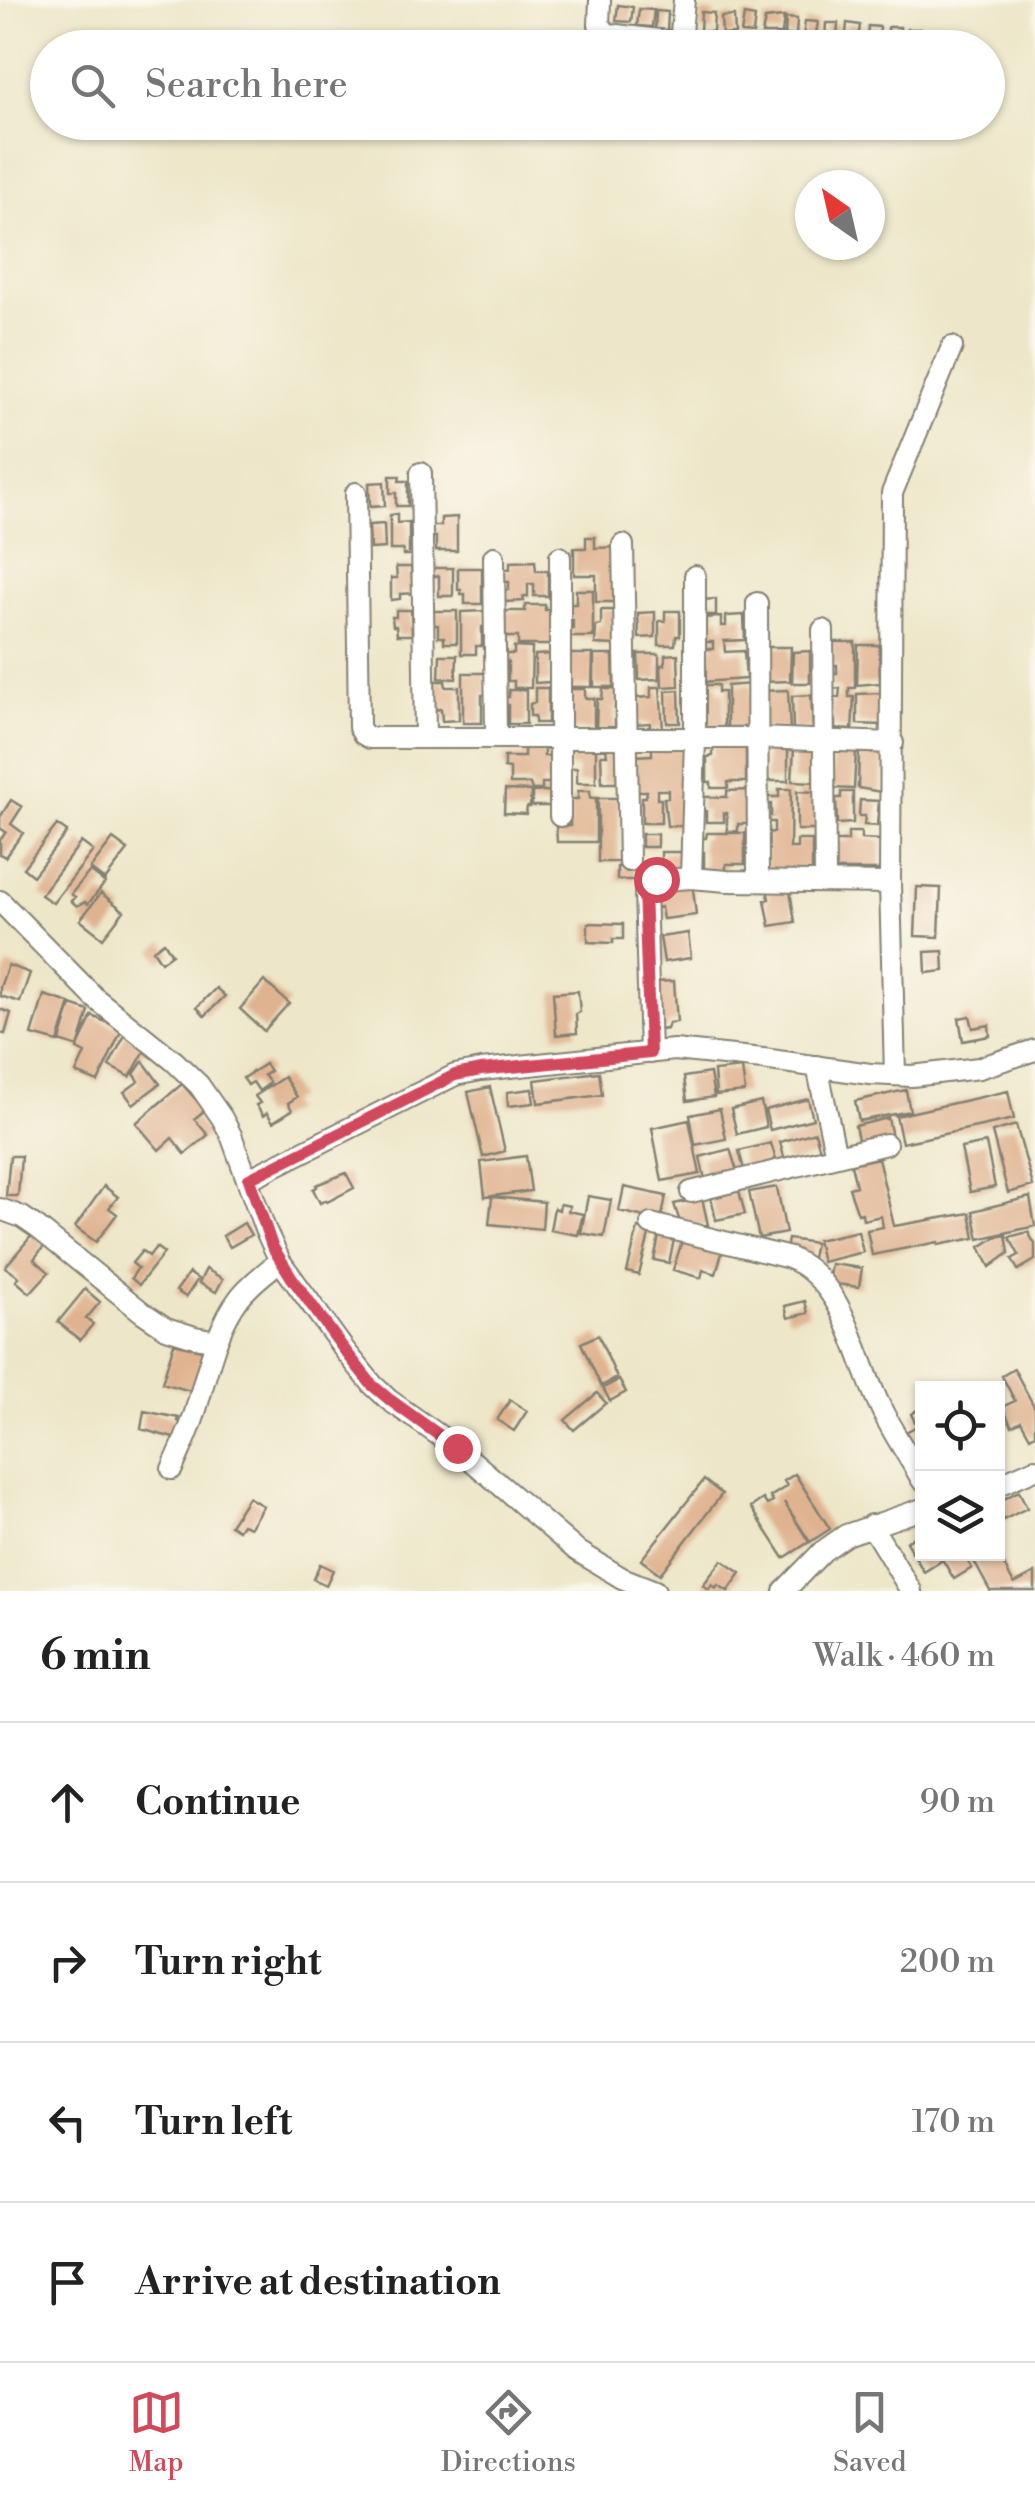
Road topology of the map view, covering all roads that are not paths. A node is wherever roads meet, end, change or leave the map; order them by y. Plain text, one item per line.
1 (600, 0) edge
2 (684, 0) edge
3 (602, 30) edge
4 (681, 30) edge
5 (952, 347) dead end
6 (422, 472) dead end
7 (356, 493) dead end
8 (623, 545) dead end
9 (494, 557) dead end
10 (560, 557) dead end
11 (695, 576) dead end
12 (757, 603) dead end
13 (823, 630) dead end
14 (496, 736) junction
15 (426, 738) junction
16 (560, 738) junction
17 (695, 738) junction
18 (758, 738) junction
19 (628, 739) junction
20 (823, 740) junction
21 (892, 743) junction
22 (560, 816) dead end
23 (629, 862) dead end
24 (691, 878) junction
25 (758, 880) junction
26 (825, 882) junction
27 (890, 882) junction
28 (0, 900) edge
29 (1035, 1050) edge
30 (650, 1053) junction
31 (818, 1066) junction
32 (894, 1075) junction
33 (886, 1144) dead end
34 (836, 1156) junction
35 (249, 1179) junction
36 (691, 1192) dead end
37 (0, 1209) edge
38 (651, 1224) dead end
39 (280, 1261) junction
40 (218, 1340) junction
41 (172, 1469) dead end
42 (1035, 1469) edge
43 (917, 1471) edge
44 (1005, 1481) edge
45 (915, 1512) edge
46 (871, 1525) junction
47 (655, 1591) edge
48 (784, 1591) edge
49 (911, 1591) edge

1 - 3 street
2 - 4 street
5 - 21 street
6 - 15 street
7 - 15 street
8 - 19 street
9 - 14 street
10 - 16 street
11 - 17 street
12 - 18 street
13 - 20 street
14 - 15 street
14 - 16 street
16 - 19 street
16 - 22 street
17 - 18 street
17 - 19 street
17 - 24 street
18 - 20 street
18 - 25 street
19 - 23 street
20 - 21 street
20 - 26 street
21 - 27 street
24 - 25 street
24 - 30 street
25 - 26 street
26 - 27 street
27 - 32 street
28 - 35 street
29 - 32 street
30 - 31 street
30 - 35 street
31 - 32 street
31 - 34 street
33 - 34 street
34 - 36 street
35 - 39 street
37 - 40 street
38 - 43 street
39 - 40 street
39 - 47 street
40 - 41 street
42 - 44 street
45 - 46 street
46 - 48 street
46 - 49 street

